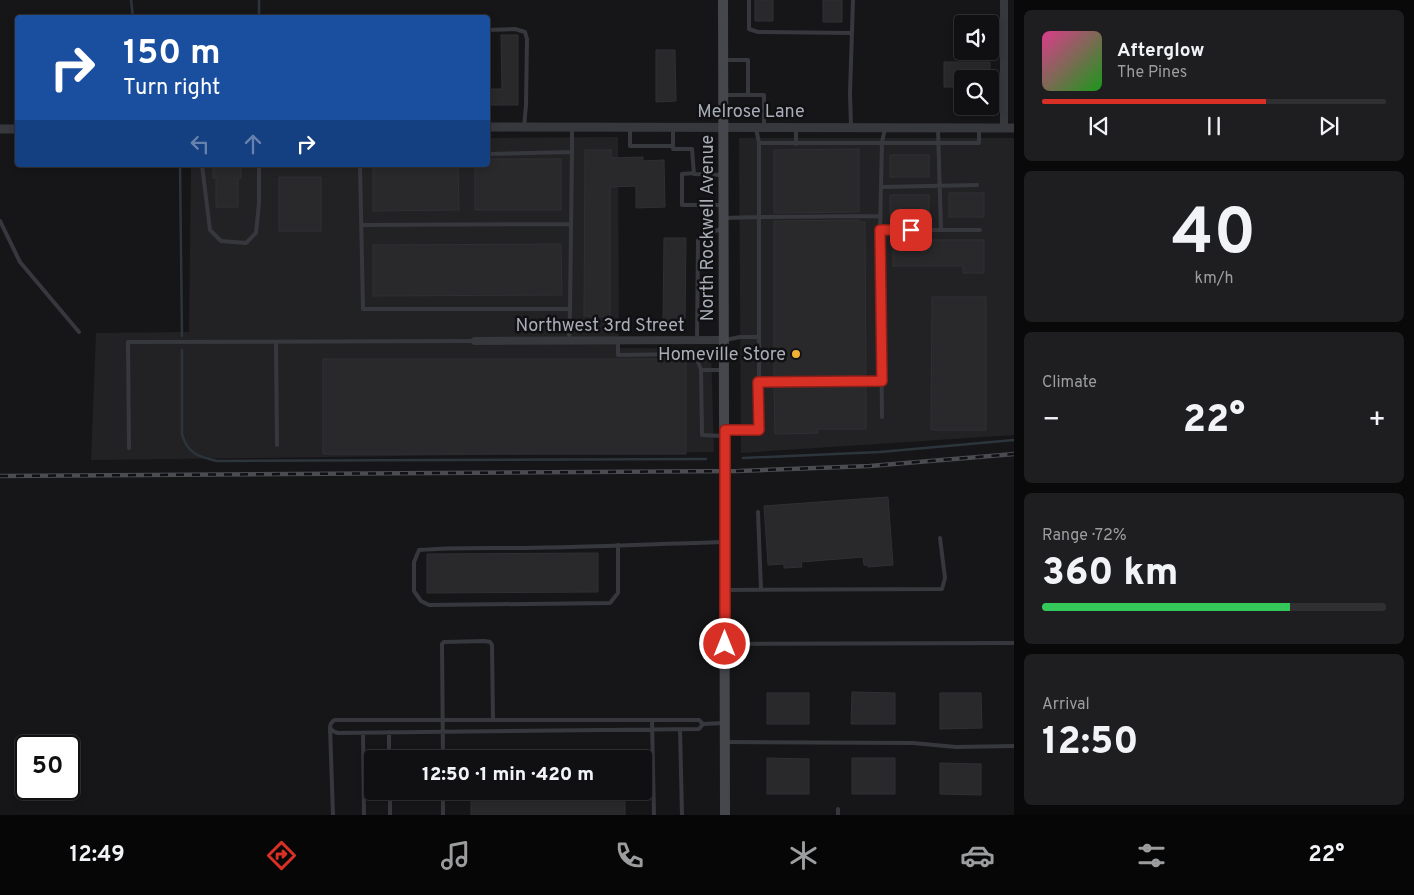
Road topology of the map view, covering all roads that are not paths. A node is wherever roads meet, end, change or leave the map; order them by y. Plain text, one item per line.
1 (723, 0) edge
2 (749, 0) edge
3 (853, 0) edge
4 (1004, 0) edge
5 (490, 30) edge
6 (852, 33) junction
7 (723, 60) junction
8 (723, 95) junction
9 (748, 95) junction
10 (490, 127) edge
11 (524, 127) junction
12 (572, 127) junction
13 (630, 127) junction
14 (672, 127) junction
15 (723, 127) junction
16 (760, 127) junction
17 (796, 127) junction
18 (851, 127) junction
19 (886, 127) junction
20 (938, 127) junction
21 (979, 128) junction
22 (1004, 128) junction
23 (1014, 128) edge
24 (15, 129) edge
25 (0, 130) edge
26 (882, 142) junction
27 (759, 143) junction
28 (796, 144) junction
29 (938, 144) junction
30 (673, 146) junction
31 (572, 152) junction
32 (490, 154) edge
33 (202, 167) edge
34 (258, 167) edge
35 (360, 167) edge
36 (694, 174) junction
37 (723, 175) junction
38 (977, 185) dead end
39 (940, 186) junction
40 (881, 187) junction
41 (724, 205) junction
42 (881, 216) junction
43 (758, 217) junction
44 (0, 221) edge
45 (724, 223) junction
46 (571, 224) junction
47 (361, 225) junction
48 (880, 230) junction
49 (941, 230) junction
50 (980, 230) dead end
51 (570, 309) junction
52 (79, 332) dead end
53 (758, 337) junction
54 (618, 340) junction
55 (697, 340) junction
56 (725, 340) junction
57 (474, 341) joint
58 (569, 341) junction
59 (276, 342) junction
60 (701, 370) junction
61 (725, 370) junction
62 (882, 381) junction
63 (758, 382) junction
64 (882, 417) dead end
65 (725, 433) junction
66 (277, 445) dead end
67 (129, 448) dead end
68 (758, 512) dead end
69 (940, 538) dead end
70 (725, 542) junction
71 (618, 545) junction
72 (725, 590) junction
73 (761, 590) junction
74 (1014, 643) edge
75 (725, 644) junction
76 (493, 720) junction
77 (546, 720) junction
78 (652, 720) junction
79 (443, 721) junction
80 (725, 723) junction
81 (703, 724) junction
82 (330, 727) junction
83 (652, 729) junction
84 (680, 729) junction
85 (546, 731) junction
86 (389, 732) junction
87 (443, 732) junction
88 (362, 733) junction
89 (725, 742) junction
90 (1014, 746) edge
91 (389, 750) edge
92 (443, 750) edge
93 (390, 800) edge
94 (443, 800) edge
95 (838, 809) dead end
96 (333, 815) edge
97 (364, 815) edge
98 (390, 815) edge
99 (443, 815) edge
100 (654, 815) edge
101 (682, 815) edge
102 (725, 815) edge
103 (838, 815) edge

1 - 7 main road, North Rockwell Avenue
2 - 6 lane
3 - 6 lane
4 - 22 street
5 - 11 lane
6 - 18 lane
7 - 8 main road, North Rockwell Avenue
7 - 9 lane
8 - 9 lane
8 - 15 main road, North Rockwell Avenue
9 - 16 lane
10 - 11 street, Melrose Lane
11 - 12 street, Melrose Lane
12 - 13 street, Melrose Lane
12 - 31 lane
13 - 14 street, Melrose Lane
13 - 30 lane
14 - 15 street, Melrose Lane
14 - 30 lane
15 - 16 street, Melrose Lane
15 - 37 main road, North Rockwell Avenue
16 - 17 street, Melrose Lane
16 - 27 lane
17 - 18 street, Melrose Lane
17 - 28 lane
18 - 19 street, Melrose Lane
19 - 20 street, Melrose Lane
19 - 26 lane
20 - 21 street, Melrose Lane
20 - 29 lane
21 - 22 street, Melrose Lane
21 - 29 lane
22 - 23 street, Melrose Lane
24 - 25 street
26 - 28 lane
26 - 29 lane
26 - 40 lane
27 - 28 lane
27 - 43 lane
29 - 39 lane
30 - 36 lane
31 - 32 lane
31 - 46 lane
33 - 34 lane
35 - 47 lane
36 - 37 lane
36 - 41 lane
37 - 41 main road, North Rockwell Avenue
38 - 39 lane
39 - 40 lane
39 - 49 lane
40 - 42 lane
41 - 45 main road, North Rockwell Avenue
42 - 43 lane
42 - 48 lane
43 - 45 lane
43 - 53 lane
44 - 52 lane
45 - 55 lane
45 - 56 main road, North Rockwell Avenue
46 - 47 lane
46 - 51 lane
47 - 51 lane
48 - 49 lane
48 - 62 lane
49 - 50 lane
51 - 58 lane
53 - 56 lane
53 - 63 lane
54 - 55 street, Northwest 3rd Street
54 - 58 street, Northwest 3rd Street
54 - 60 lane
55 - 56 street, Northwest 3rd Street
56 - 61 main road, North Rockwell Avenue
57 - 58 street, Northwest 3rd Street
57 - 59 lane
59 - 66 lane
59 - 67 lane
60 - 61 lane
60 - 65 lane
61 - 65 main road, North Rockwell Avenue
62 - 63 lane
62 - 64 lane
63 - 65 lane
65 - 70 main road, North Rockwell Avenue
68 - 73 lane
69 - 73 lane
70 - 71 lane
70 - 72 main road, North Rockwell Avenue
71 - 71 lane
72 - 73 lane
72 - 75 main road, North Rockwell Avenue
74 - 75 lane
75 - 80 main road, North Rockwell Avenue
76 - 77 lane
76 - 79 lane
76 - 79 lane
77 - 78 lane
77 - 85 lane
78 - 81 lane
78 - 83 lane
79 - 82 lane
79 - 87 lane
80 - 81 lane
80 - 89 main road, North Rockwell Avenue
81 - 84 lane
82 - 88 lane
82 - 96 lane
83 - 84 lane
83 - 85 lane
83 - 100 lane
84 - 101 lane
85 - 87 lane
86 - 87 lane
86 - 88 lane
86 - 91 lane
87 - 92 lane
88 - 97 lane
89 - 90 lane
89 - 102 main road, North Rockwell Avenue
93 - 98 lane
94 - 99 lane
95 - 103 lane

